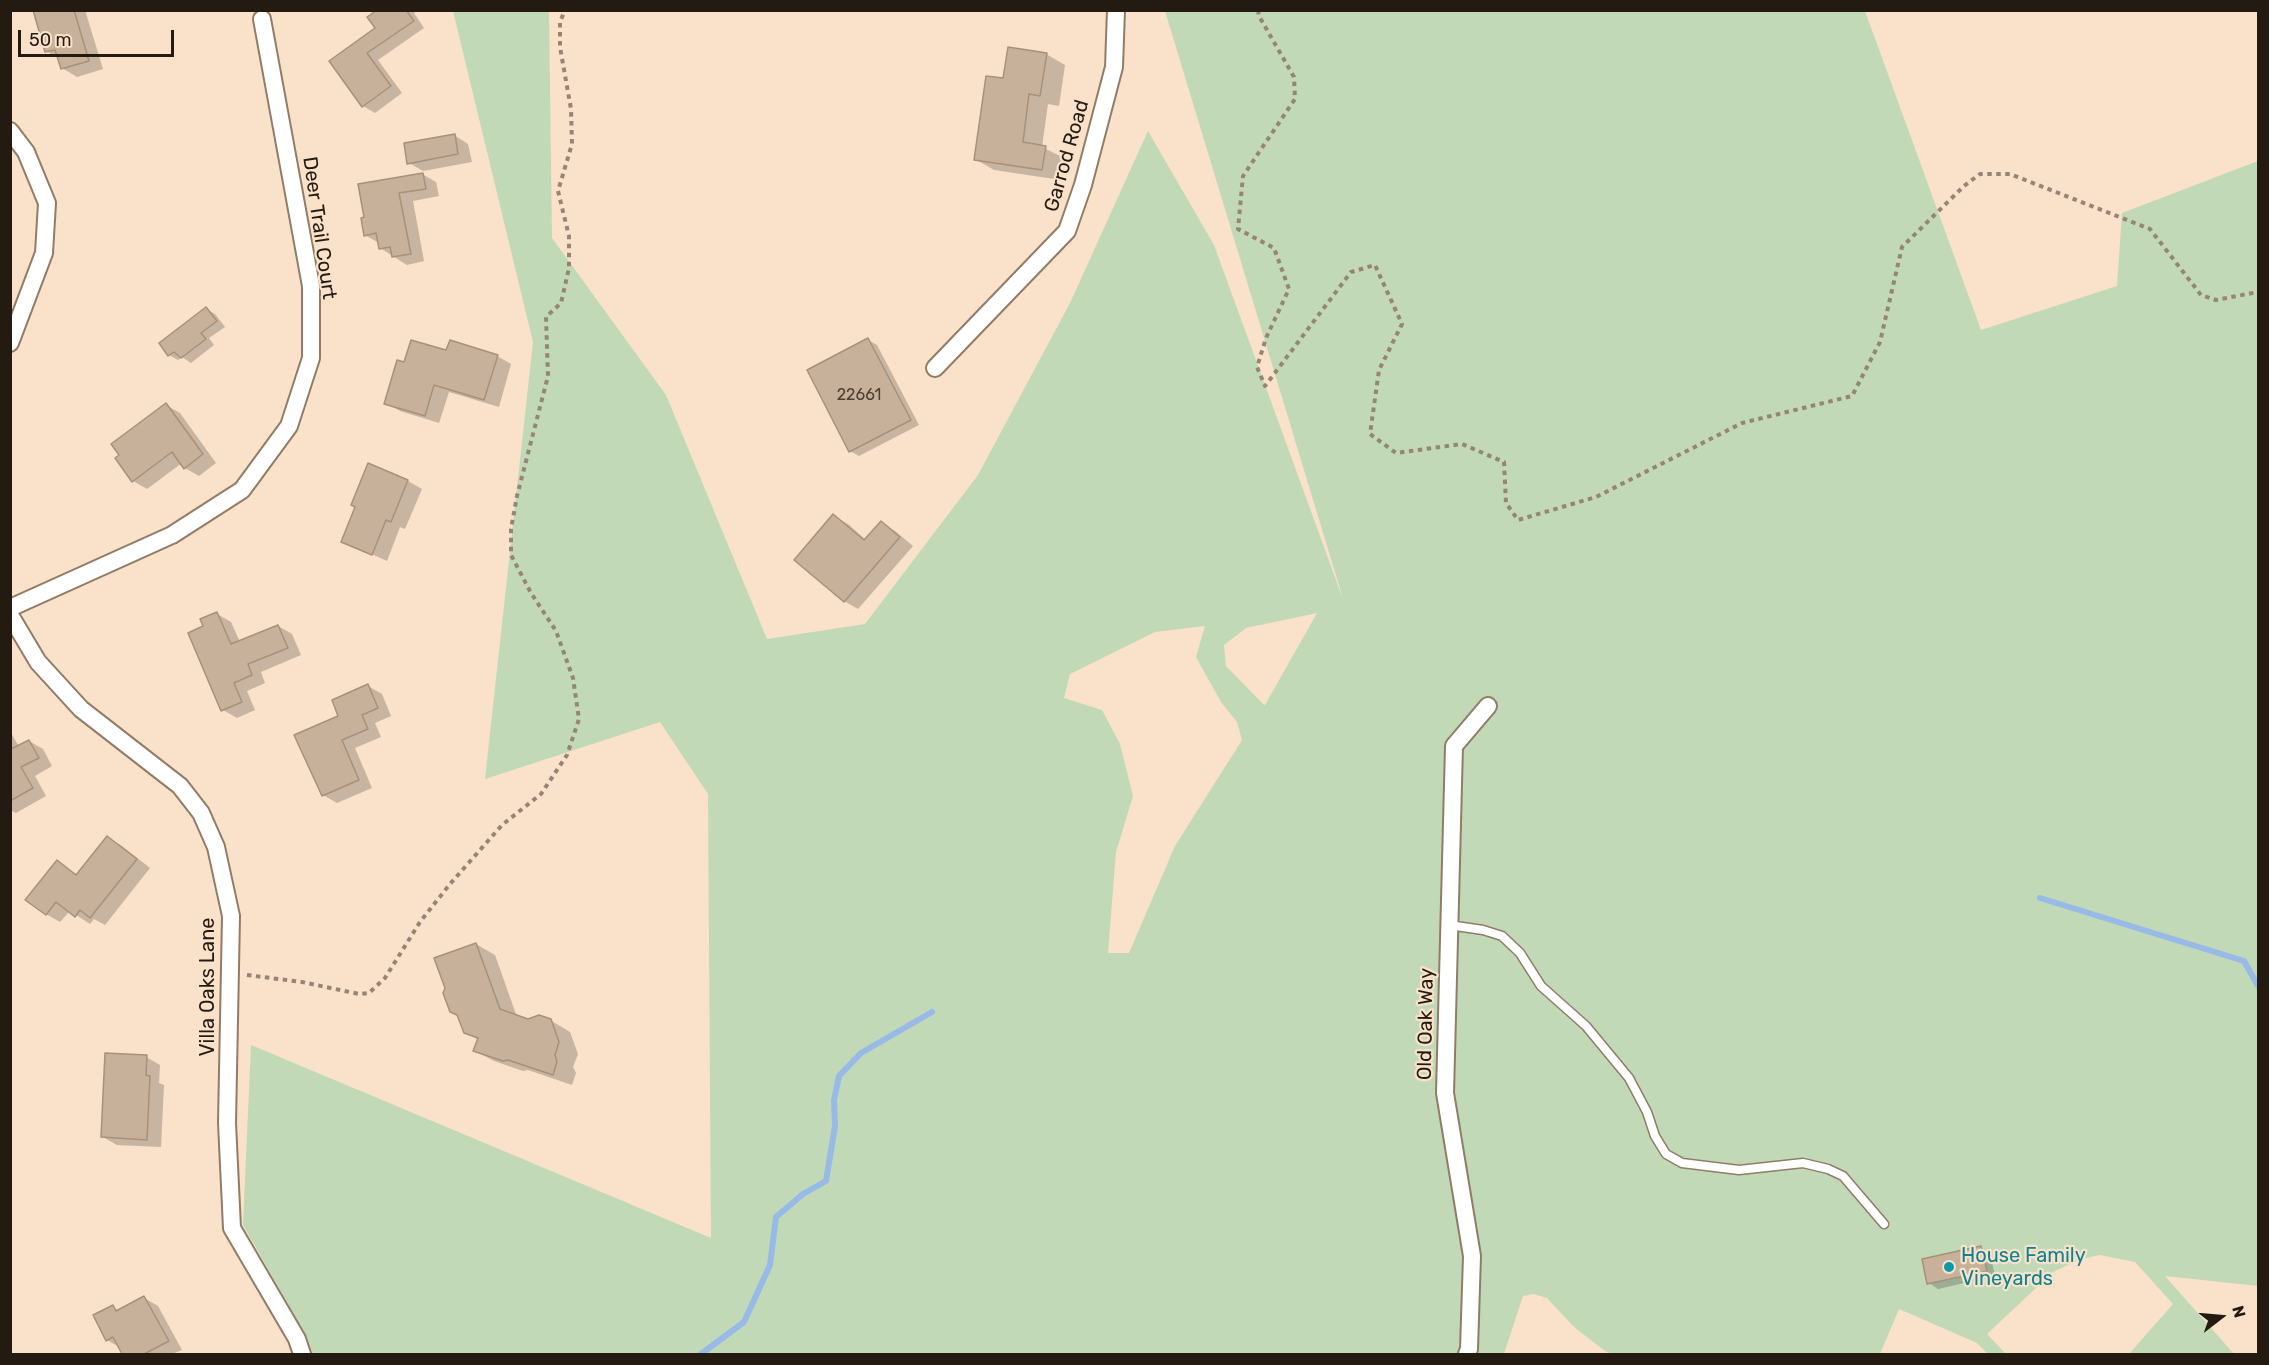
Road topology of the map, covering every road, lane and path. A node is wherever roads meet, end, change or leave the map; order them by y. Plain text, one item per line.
1 (565, 10) edge
2 (1116, 10) edge
3 (1258, 10) edge
4 (262, 19) dead end
5 (10, 131) edge
6 (2259, 292) edge
7 (10, 343) edge
8 (935, 368) dead end
9 (10, 608) edge
10 (10, 615) edge
11 (1488, 705) dead end
12 (1449, 925) junction
13 (232, 973) junction
14 (1884, 1224) dead end
15 (302, 1354) edge
16 (1467, 1354) edge

1 - 13 path
2 - 8 street, Garrod Road
3 - 6 path
4 - 9 street, Deer Trail Court
5 - 7 street
10 - 13 street, Villa Oaks Lane
11 - 12 street, Old Oak Way
12 - 14 lane
12 - 16 street, Old Oak Way
13 - 15 street, Villa Oaks Lane

